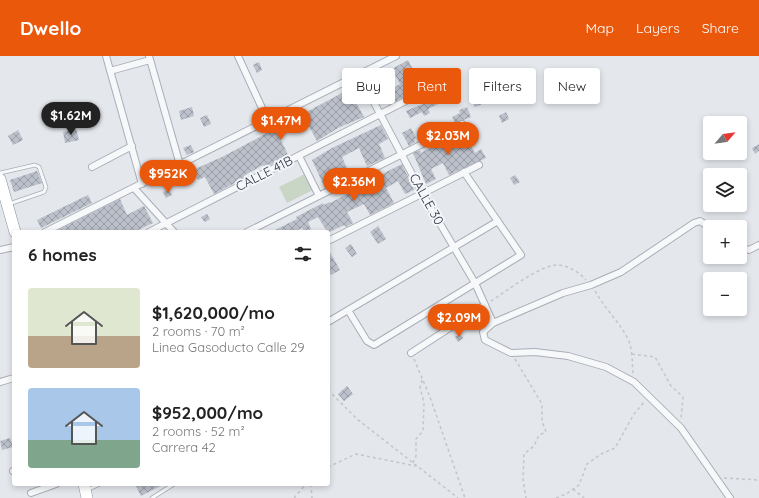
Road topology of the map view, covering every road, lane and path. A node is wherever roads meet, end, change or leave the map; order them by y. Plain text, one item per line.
1 (106, 56) edge
2 (238, 56) edge
3 (396, 56) edge
4 (149, 58) edge
5 (374, 68) edge
6 (110, 71) junction
7 (342, 85) edge
8 (403, 102) edge
9 (375, 104) edge
10 (380, 114) junction
11 (268, 121) junction
12 (462, 124) dead end
13 (132, 146) junction
14 (402, 154) junction
15 (299, 156) junction
16 (180, 165) junction
17 (479, 165) dead end
18 (92, 168) dead end
19 (464, 172) junction
20 (0, 173) edge
21 (0, 179) edge
22 (142, 184) junction
23 (134, 188) junction
24 (422, 194) junction
25 (319, 196) junction
26 (7, 205) junction
27 (498, 222) junction
28 (166, 223) junction
29 (703, 223) edge
30 (13, 230) edge
31 (49, 230) edge
32 (153, 230) edge
33 (172, 230) edge
34 (251, 230) edge
35 (330, 240) edge
36 (759, 245) edge
37 (12, 247) edge
38 (454, 248) junction
39 (747, 249) edge
40 (0, 250) edge
41 (475, 283) junction
42 (592, 286) junction
43 (485, 305) junction
44 (348, 310) junction
45 (330, 321) edge
46 (493, 323) junction
47 (411, 353) joint
48 (511, 353) junction
49 (632, 354) junction
50 (12, 379) edge
51 (422, 380) junction
52 (0, 382) edge
53 (634, 382) junction
54 (645, 391) junction
55 (330, 392) edge
56 (680, 428) junction
57 (413, 463) junction
58 (330, 466) edge
59 (417, 466) junction
60 (716, 478) junction
61 (759, 480) edge
62 (50, 486) edge
63 (96, 486) edge
64 (171, 486) edge
65 (304, 486) edge
66 (311, 486) edge
67 (574, 489) junction
68 (85, 491) edge
69 (31, 493) dead end
70 (152, 498) edge
71 (294, 498) edge
72 (312, 498) edge
73 (458, 498) edge
74 (465, 498) edge
75 (526, 498) edge
76 (556, 498) edge
77 (584, 498) edge
78 (730, 498) edge

1 - 6 street
2 - 11 street
3 - 5 street
4 - 6 street
4 - 16 street
6 - 13 street
7 - 11 street
8 - 10 street, CALLE 41B
9 - 10 street, CALLE 30
10 - 14 street, CALLE 30
10 - 15 street, CALLE 41B
11 - 16 street
12 - 14 street
13 - 18 street
13 - 22 street
14 - 24 street, CALLE 30
14 - 25 street
15 - 25 street
15 - 28 street, CALLE 41B
16 - 22 street
17 - 19 street
19 - 24 street
19 - 27 street
20 - 26 lane
21 - 26 highway
22 - 23 street
23 - 28 street
23 - 31 street
24 - 35 street
24 - 38 street, CALLE 30
25 - 34 street
26 - 30 highway
27 - 38 street
27 - 41 street
28 - 32 street, CALLE 41B
28 - 33 street
29 - 42 street
36 - 39 street
37 - 40 street
38 - 41 street, CALLE 30
38 - 44 street
41 - 43 street, CALLE 30
41 - 44 street
42 - 43 path
42 - 46 street
42 - 49 path
43 - 46 street, CALLE 30
43 - 47 street
44 - 45 street
46 - 48 street
47 - 51 path
48 - 53 street
48 - 75 path
49 - 53 path
49 - 56 path
50 - 52 street
51 - 57 path
51 - 74 path
53 - 54 street
54 - 56 street
54 - 67 path
55 - 57 path
56 - 60 street
57 - 59 path
58 - 59 path
59 - 73 path
60 - 61 path
60 - 78 street
62 - 69 street
63 - 68 lane
64 - 70 lane
65 - 71 path
66 - 72 path
67 - 76 path
67 - 77 path

